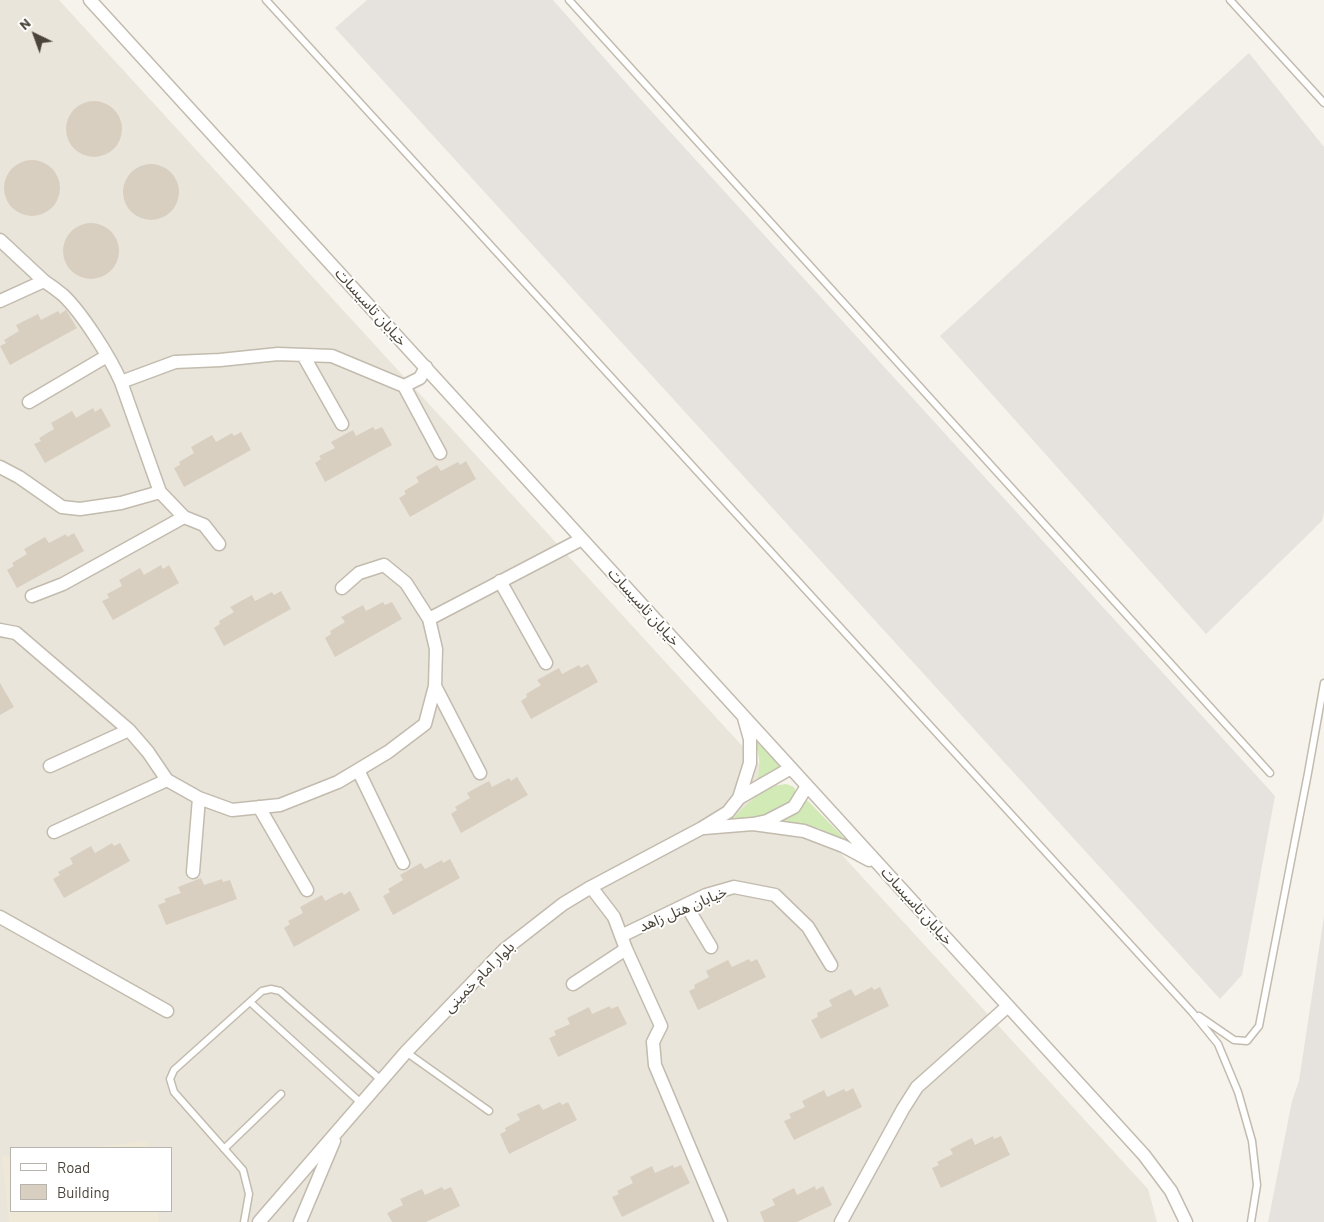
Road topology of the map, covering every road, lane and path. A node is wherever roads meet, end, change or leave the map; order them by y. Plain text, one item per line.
1 (90, 0) edge
2 (266, 0) edge
3 (568, 0) edge
4 (1230, 0) edge
5 (1324, 103) edge
6 (0, 240) edge
7 (44, 281) junction
8 (0, 301) edge
9 (303, 355) junction
10 (107, 356) junction
11 (426, 367) junction
12 (121, 382) junction
13 (404, 386) junction
14 (29, 402) dead end
15 (342, 424) dead end
16 (440, 453) dead end
17 (0, 467) edge
18 (160, 492) junction
19 (184, 517) junction
20 (582, 539) junction
21 (219, 544) dead end
22 (500, 581) junction
23 (342, 588) dead end
24 (32, 596) dead end
25 (429, 618) junction
26 (0, 630) edge
27 (546, 663) dead end
28 (1324, 683) edge
29 (435, 686) junction
30 (743, 716) junction
31 (129, 730) junction
32 (50, 766) dead end
33 (791, 768) junction
34 (358, 770) junction
35 (1270, 772) dead end
36 (480, 773) dead end
37 (167, 780) junction
38 (807, 786) junction
39 (199, 798) junction
40 (739, 798) junction
41 (259, 808) junction
42 (753, 824) junction
43 (702, 828) junction
44 (54, 832) dead end
45 (403, 863) dead end
46 (884, 870) junction
47 (193, 872) dead end
48 (591, 887) junction
49 (306, 890) dead end
50 (686, 905) junction
51 (0, 917) edge
52 (621, 936) junction
53 (711, 946) dead end
54 (626, 948) junction
55 (831, 965) dead end
56 (573, 984) dead end
57 (250, 1002) junction
58 (1008, 1006) junction
59 (167, 1011) dead end
60 (1192, 1012) junction
61 (406, 1052) junction
62 (380, 1080) junction
63 (281, 1094) dead end
64 (361, 1103) junction
65 (489, 1111) dead end
66 (338, 1131) junction
67 (224, 1149) junction
68 (244, 1222) edge
69 (259, 1222) edge
70 (300, 1222) edge
71 (721, 1222) edge
72 (841, 1222) edge
73 (1186, 1222) edge
74 (1251, 1222) edge

1 - 11 street, خیابان تاسیسات
2 - 60 lane
3 - 35 lane
4 - 5 lane
6 - 7 street
7 - 8 street
7 - 10 street
9 - 12 street
9 - 13 street
9 - 15 street
10 - 12 street
10 - 14 street
11 - 13 street
11 - 20 street, خیابان تاسیسات
12 - 18 street
13 - 16 street
17 - 18 street
18 - 19 street
19 - 21 street
19 - 24 street
20 - 22 street
20 - 30 street, خیابان تاسیسات
22 - 25 street
22 - 27 street
23 - 25 street
25 - 29 street
26 - 31 street
28 - 60 lane
29 - 34 street
29 - 36 street
30 - 33 street, خیابان تاسیسات
30 - 40 street
31 - 32 street
31 - 37 street
33 - 38 street, خیابان تاسیسات
33 - 40 street
34 - 41 street
34 - 45 street
37 - 39 street
37 - 44 street
38 - 42 street
38 - 46 street, خیابان تاسیسات
39 - 41 street
39 - 47 street
40 - 43 street, بلوار امام خمینی
41 - 49 street
42 - 43 street
42 - 46 street
43 - 48 street, بلوار امام خمینی
46 - 58 street, خیابان تاسیسات
48 - 52 street
48 - 61 street, بلوار امام خمینی
50 - 52 street, خیابان هتل زاهد
50 - 53 street
50 - 55 street, خیابان هتل زاهد
51 - 59 street
52 - 54 street
54 - 56 street
54 - 71 street
57 - 62 lane
57 - 64 lane
57 - 67 lane
58 - 72 street
58 - 73 street, خیابان تاسیسات
60 - 74 lane
61 - 62 street, بلوار امام خمینی
61 - 65 lane
62 - 64 street, بلوار امام خمینی
63 - 67 lane
64 - 66 street, بلوار امام خمینی
66 - 69 street, بلوار امام خمینی
66 - 70 street, بلوار امام خمینی
67 - 68 lane

